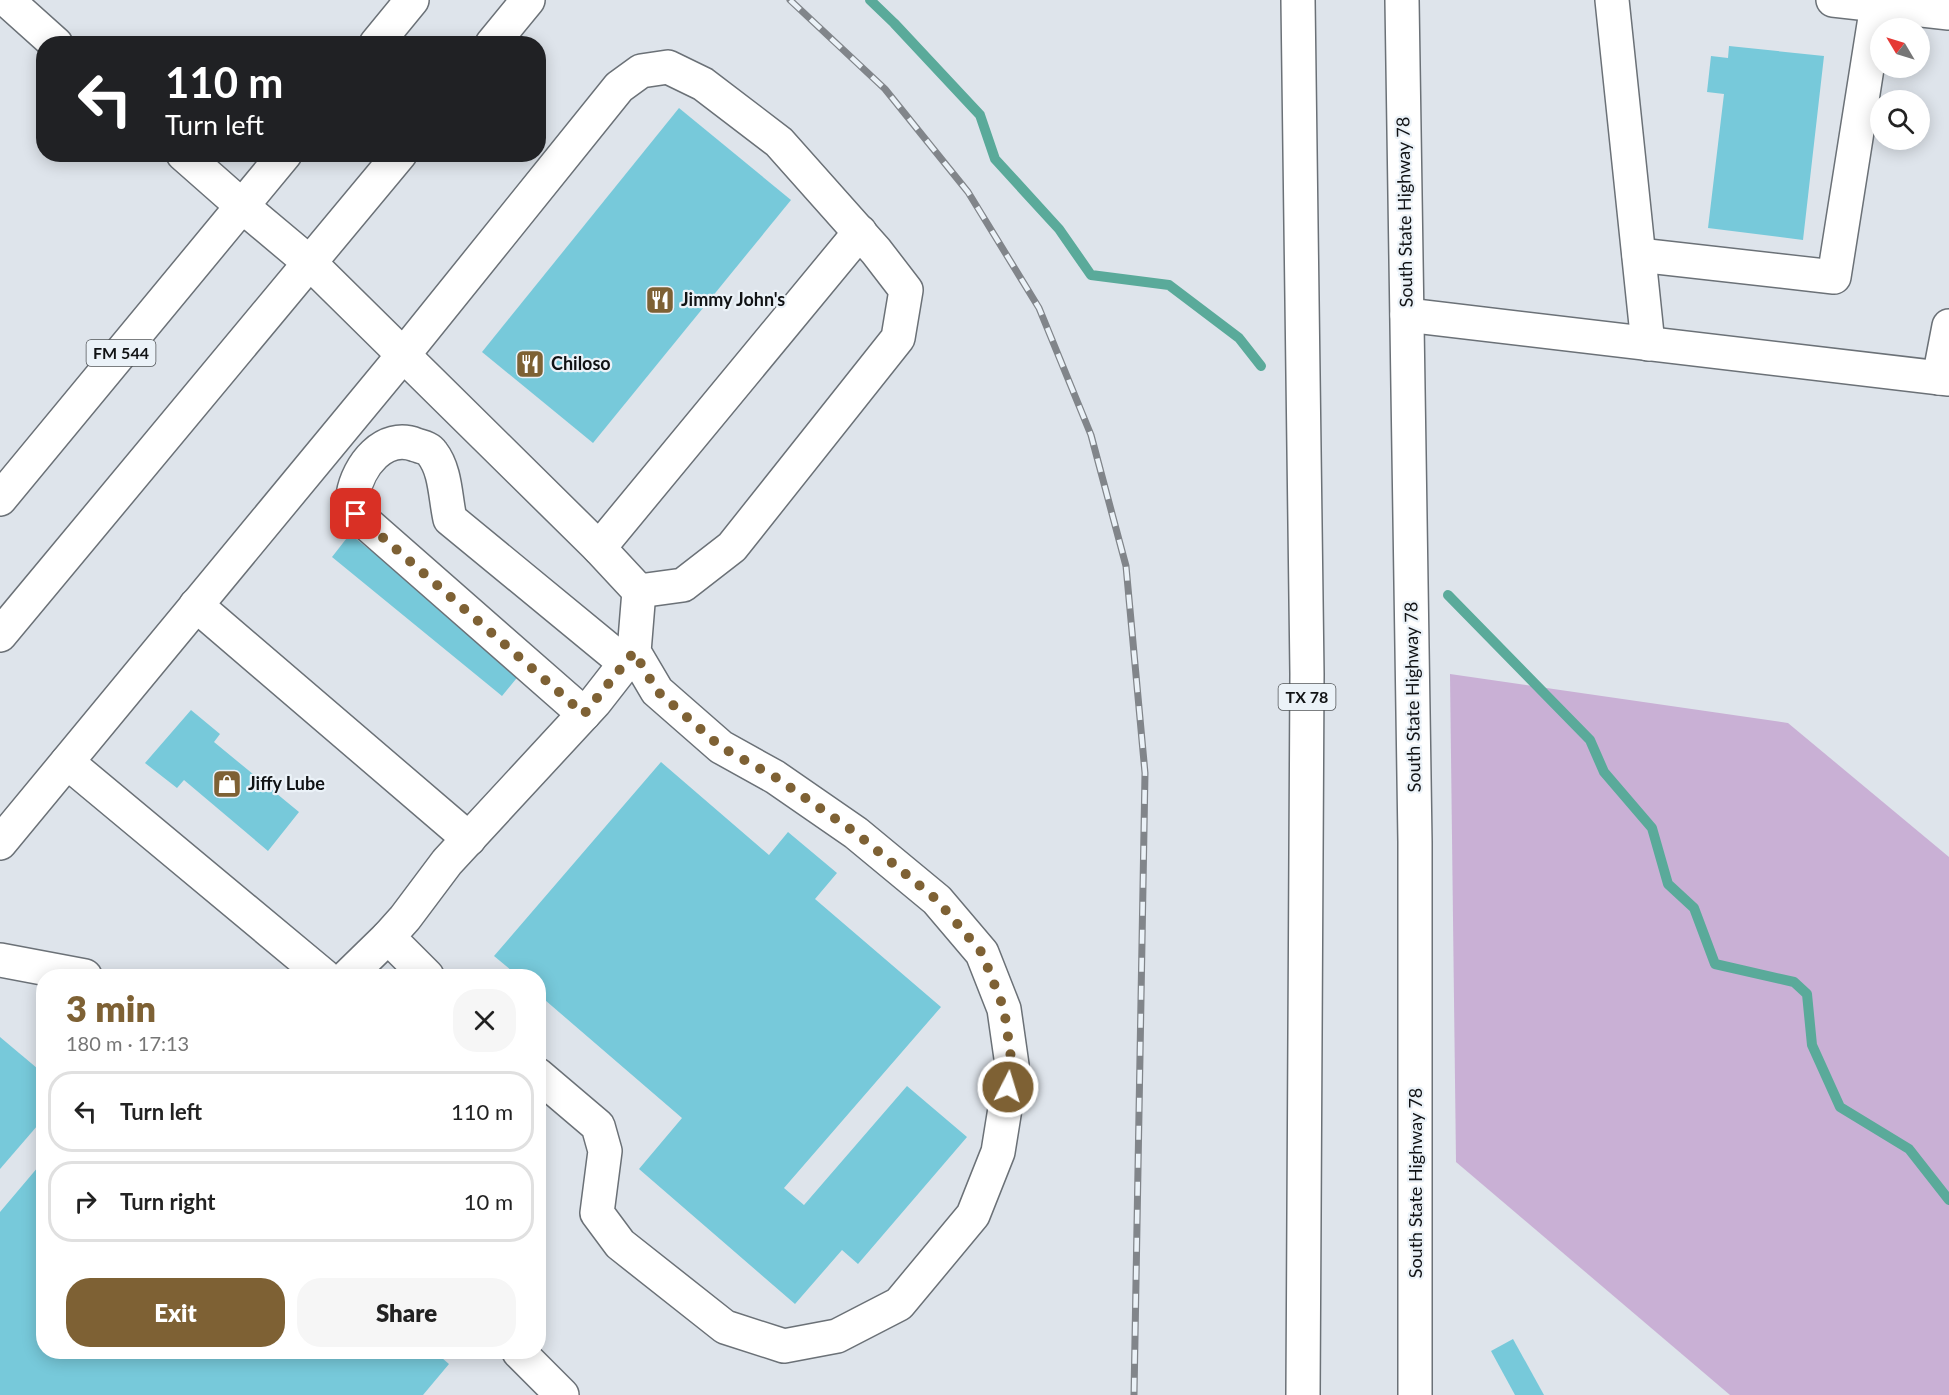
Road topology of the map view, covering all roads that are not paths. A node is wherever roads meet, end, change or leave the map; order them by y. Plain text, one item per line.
1 (7, 0) edge
2 (412, 0) edge
3 (528, 0) edge
4 (1298, 0) edge
5 (1402, 0) edge
6 (1612, 0) edge
7 (1833, 0) edge
8 (1877, 5) junction
9 (1949, 13) edge
10 (47, 36) edge
11 (383, 36) edge
12 (499, 36) edge
13 (192, 162) edge
14 (278, 162) edge
15 (393, 162) edge
16 (242, 206) junction
17 (860, 232) junction
18 (1639, 255) junction
19 (310, 263) junction
20 (1407, 315) junction
21 (1949, 326) edge
22 (1648, 344) junction
23 (404, 354) junction
24 (1944, 379) edge
25 (0, 499) edge
26 (599, 548) junction
27 (639, 591) junction
28 (196, 605) junction
29 (0, 635) edge
30 (630, 658) junction
31 (584, 714) junction
32 (67, 762) junction
33 (469, 839) junction
34 (0, 843) edge
35 (388, 937) junction
36 (0, 960) edge
37 (48, 969) edge
38 (316, 969) edge
39 (355, 969) edge
40 (420, 969) edge
41 (546, 1082) edge
42 (526, 1359) edge
43 (562, 1395) edge
44 (1303, 1395) edge
45 (1415, 1395) edge

1 - 10 main road
2 - 11 main road
3 - 12 main road
4 - 44 main road, TX 78
5 - 20 main road, South State Highway 78
6 - 18 main road
7 - 8 main road
8 - 9 main road
8 - 18 main road
13 - 16 main road
14 - 16 main road, FM 544 / FM 544
15 - 19 main road
16 - 19 main road
16 - 25 main road, FM 544 / FM 544
17 - 23 main road
17 - 26 main road
17 - 27 main road
18 - 22 main road
19 - 23 main road
19 - 29 main road
20 - 22 main road
20 - 45 main road, South State Highway 78
21 - 24 main road
22 - 24 main road
23 - 26 main road
23 - 28 main road
26 - 27 main road
27 - 30 main road
28 - 32 main road
28 - 33 main road
30 - 31 main road
30 - 31 main road
30 - 41 main road
31 - 33 main road
32 - 34 main road
32 - 38 main road
33 - 35 main road
35 - 39 main road
35 - 40 main road
36 - 37 main road
42 - 43 main road

